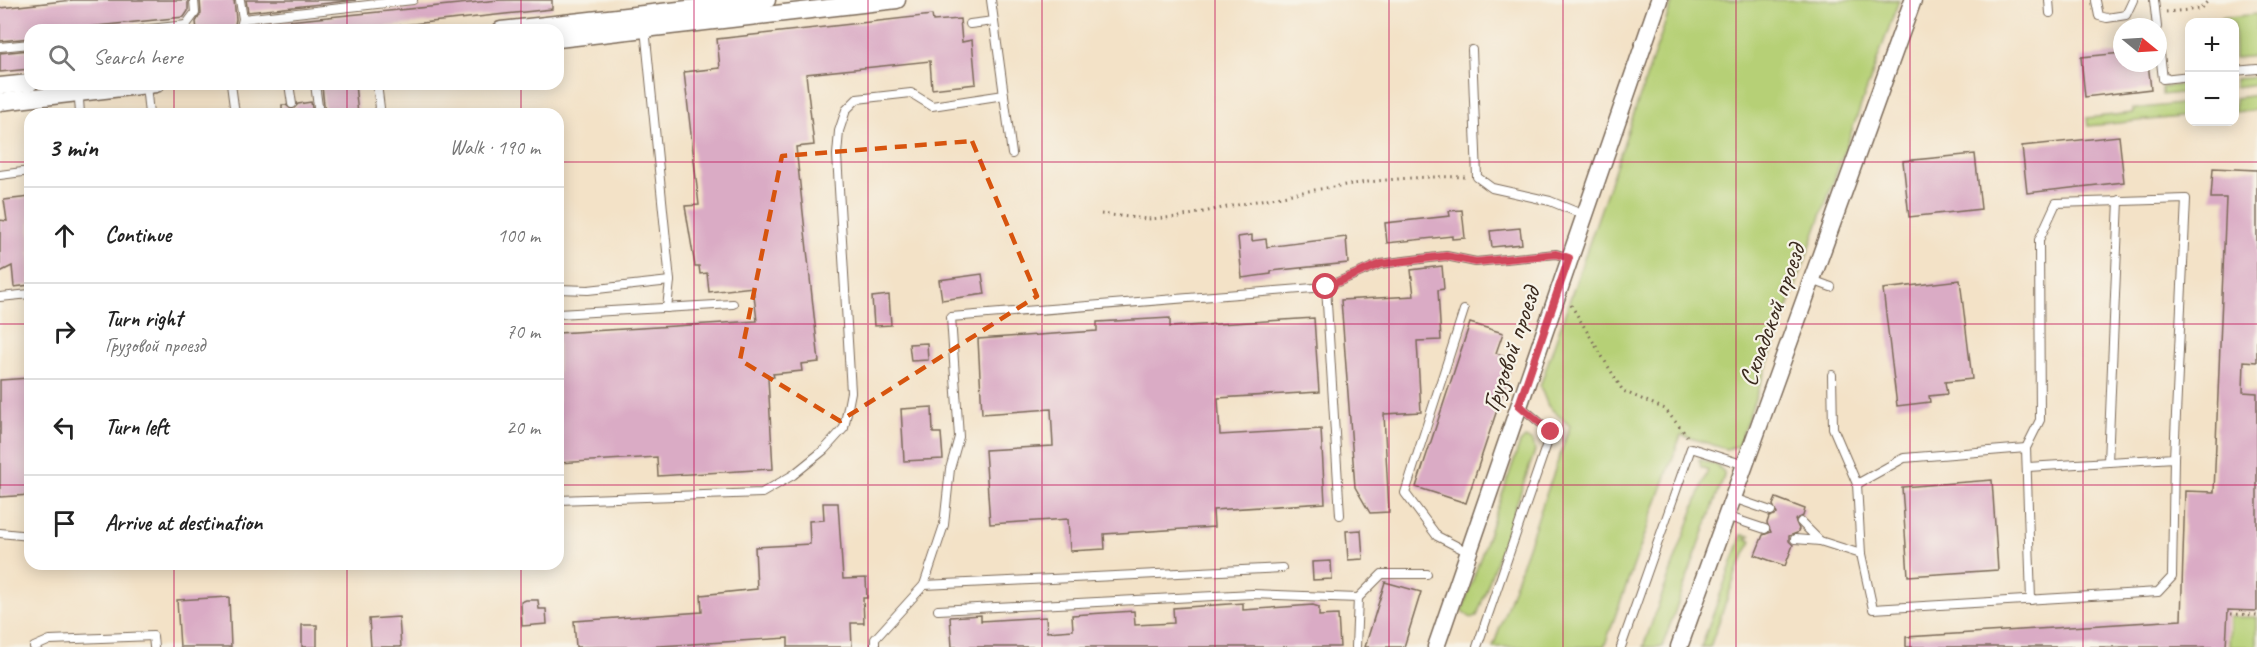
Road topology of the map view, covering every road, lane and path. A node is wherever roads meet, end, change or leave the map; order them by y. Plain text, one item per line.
1 (194, 0) edge
2 (240, 0) edge
3 (413, 0) edge
4 (767, 0) edge
5 (897, 0) edge
6 (991, 0) edge
7 (1659, 0) edge
8 (1913, 0) edge
9 (2049, 0) edge
10 (2133, 0) edge
11 (2154, 0) edge
12 (2209, 0) edge
13 (2096, 1) edge
14 (2050, 13) dead end
15 (2155, 13) junction
16 (2156, 18) edge
17 (243, 19) junction
18 (644, 21) junction
19 (994, 21) junction
20 (188, 24) edge
21 (242, 24) edge
22 (970, 24) dead end
23 (564, 26) edge
24 (564, 38) edge
25 (24, 45) edge
26 (0, 47) edge
27 (1472, 50) dead end
28 (2257, 69) edge
29 (2239, 71) edge
30 (2162, 72) edge
31 (2185, 77) edge
32 (24, 84) edge
33 (0, 86) edge
34 (67, 90) edge
35 (78, 90) edge
36 (149, 90) edge
37 (232, 90) edge
38 (290, 90) edge
39 (316, 90) edge
40 (378, 90) edge
41 (1004, 95) junction
42 (0, 102) edge
43 (292, 104) dead end
44 (80, 108) edge
45 (149, 108) edge
46 (234, 108) edge
47 (318, 108) edge
48 (380, 108) edge
49 (1012, 154) dead end
50 (24, 172) edge
51 (0, 175) edge
52 (1477, 177) junction
53 (2119, 200) junction
54 (1101, 214) dead end
55 (1584, 215) junction
56 (1569, 258) junction
57 (670, 280) junction
58 (1812, 280) junction
59 (1326, 287) junction
60 (1831, 287) dead end
61 (564, 289) edge
62 (1558, 291) junction
63 (24, 295) edge
64 (0, 297) edge
65 (733, 304) dead end
66 (667, 308) junction
67 (1464, 310) dead end
68 (564, 314) edge
69 (1832, 375) dead end
70 (1519, 405) junction
71 (2026, 447) junction
72 (1690, 448) junction
73 (2174, 458) junction
74 (2108, 462) junction
75 (1745, 465) junction
76 (2028, 466) junction
77 (1857, 484) junction
78 (1733, 498) junction
79 (564, 501) edge
80 (1771, 511) dead end
81 (1340, 515) dead end
82 (1726, 516) junction
83 (1801, 522) dead end
84 (1765, 529) dead end
85 (0, 533) edge
86 (24, 535) edge
87 (1795, 539) dead end
88 (1820, 541) junction
89 (1468, 552) junction
90 (1861, 554) junction
91 (1282, 568) dead end
92 (1427, 574) dead end
93 (924, 585) junction
94 (1358, 598) junction
95 (2031, 600) junction
96 (938, 610) dead end
97 (2231, 614) dead end
98 (2257, 615) edge
99 (34, 647) edge
100 (154, 647) edge
101 (875, 647) edge
102 (1356, 647) edge
103 (1436, 647) edge
104 (1477, 647) edge
105 (1621, 647) edge
106 (1679, 647) edge

1 - 20 lane
2 - 17 lane
3 - 17 lane
4 - 18 street
5 - 18 street
6 - 19 lane
7 - 55 street, Грузовой проезд
8 - 58 street, Складской проезд
9 - 14 lane
10 - 13 lane
11 - 15 lane
12 - 15 path
15 - 16 lane
17 - 21 lane
18 - 23 street
18 - 24 street
18 - 57 lane
19 - 22 lane
19 - 41 lane
25 - 26 lane
27 - 52 lane
28 - 29 lane
30 - 31 lane
32 - 33 street
34 - 42 street
35 - 44 lane
36 - 45 lane
37 - 46 lane
38 - 43 lane
39 - 47 lane
40 - 48 lane
41 - 49 lane
41 - 79 lane
50 - 51 lane
52 - 54 path
52 - 55 lane
53 - 71 lane
53 - 73 lane
53 - 74 lane
55 - 56 street, Грузовой проезд
56 - 59 lane
56 - 62 street, Грузовой проезд
57 - 61 lane
57 - 66 lane
58 - 60 lane
58 - 75 street, Складской проезд
59 - 81 lane
59 - 93 lane
62 - 70 street, Грузовой проезд
62 - 72 path
63 - 64 lane
65 - 66 lane
66 - 68 lane
67 - 89 lane
69 - 77 lane
70 - 89 street, Грузовой проезд
70 - 104 lane
71 - 76 lane
71 - 77 lane
72 - 75 lane
72 - 105 lane
73 - 74 lane
73 - 95 lane
74 - 76 lane
75 - 78 street, Складской проезд
76 - 95 lane
77 - 90 lane
78 - 80 lane
78 - 82 street, Складской проезд
82 - 84 lane
82 - 106 street, Складской проезд
83 - 88 lane
85 - 86 lane
87 - 88 lane
88 - 90 lane
89 - 103 street, Грузовой проезд
90 - 95 lane
91 - 93 lane
92 - 94 lane
93 - 101 lane
94 - 96 lane
94 - 102 lane
97 - 98 path
99 - 100 lane

